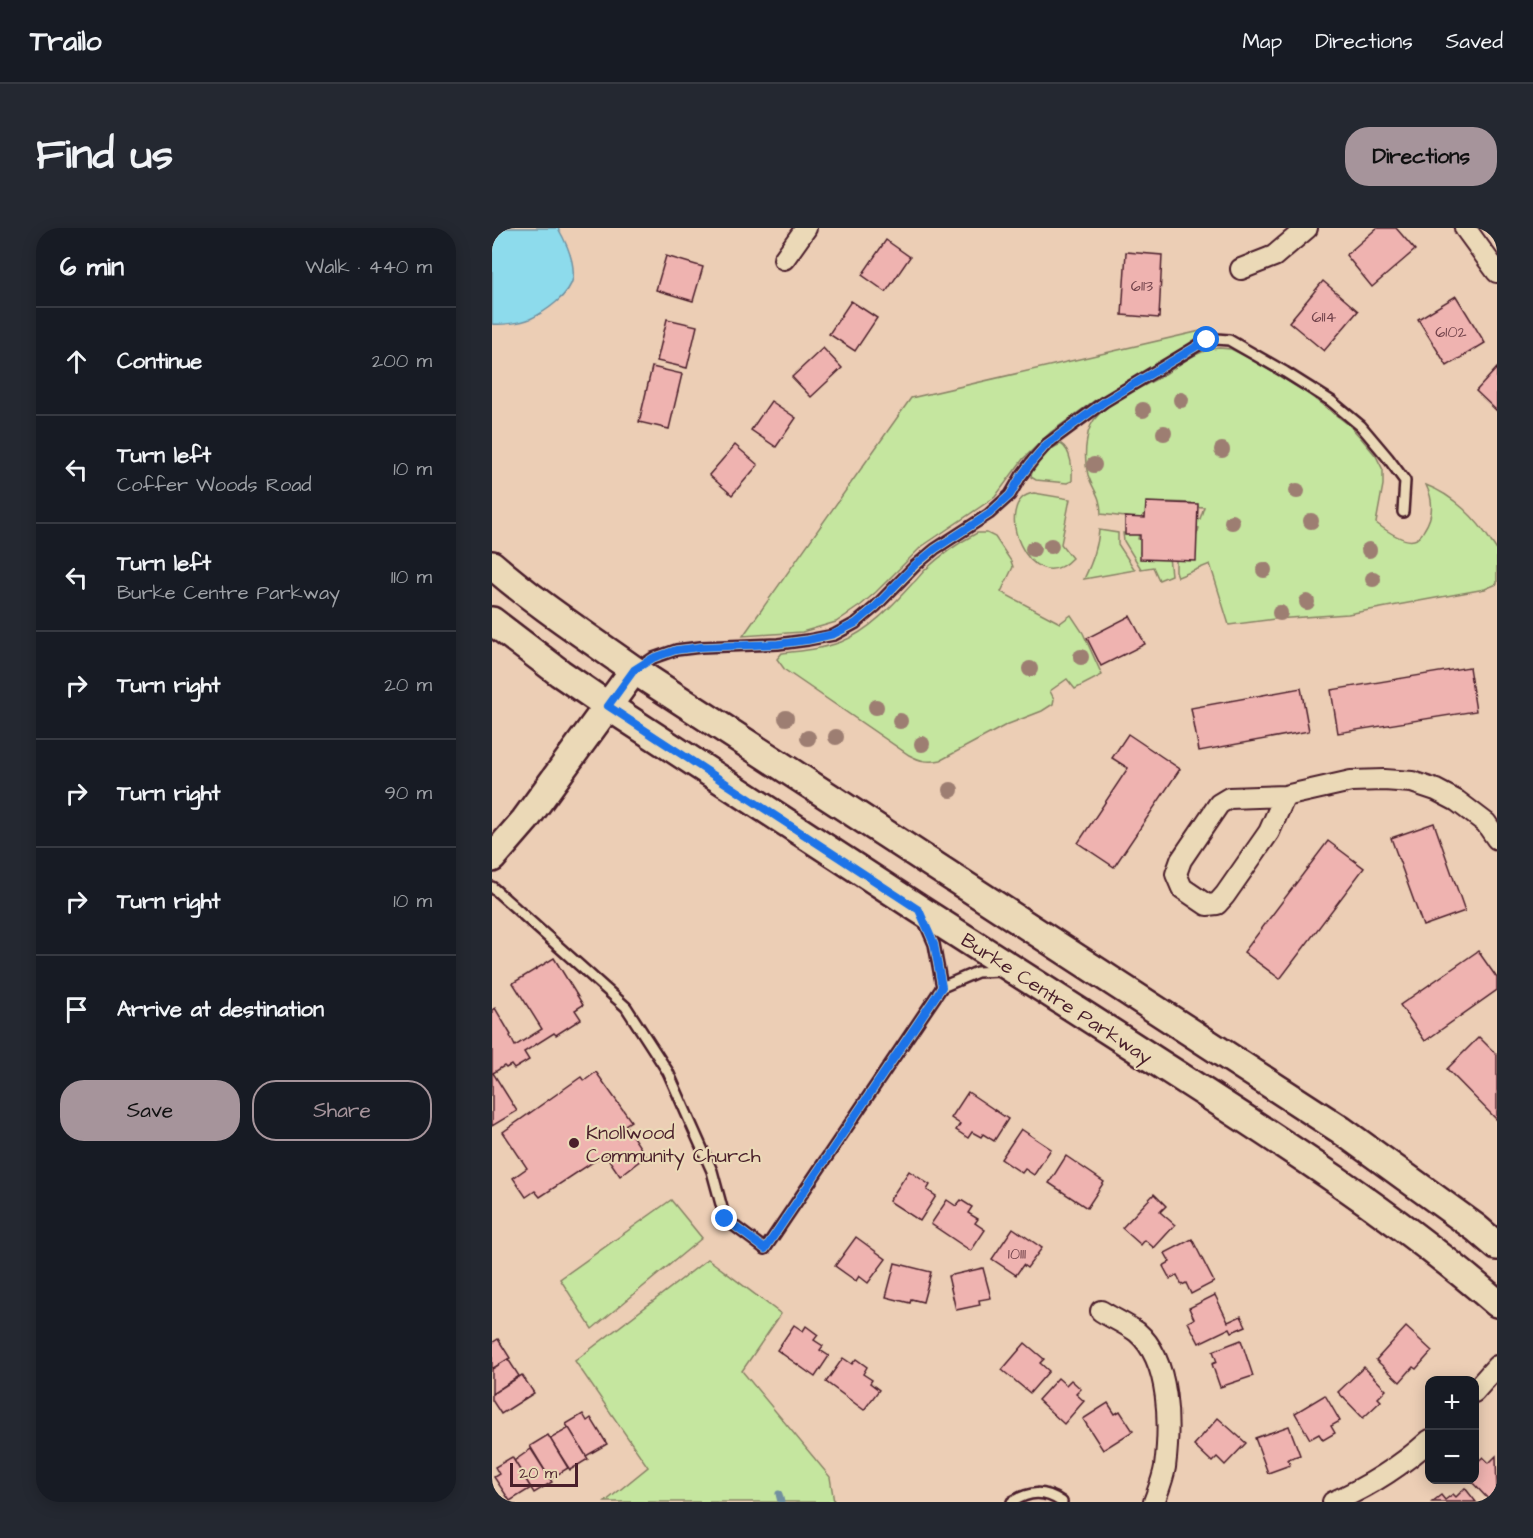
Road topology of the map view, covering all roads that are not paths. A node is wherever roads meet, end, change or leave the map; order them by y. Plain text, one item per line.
1 (806, 228) edge
2 (1307, 228) edge
3 (1465, 228) edge
4 (784, 259) dead end
5 (1241, 269) dead end
6 (1497, 273) edge
7 (1403, 512) dead end
8 (492, 566) edge
9 (492, 621) edge
10 (634, 670) junction
11 (608, 706) junction
12 (1285, 796) junction
13 (1497, 839) edge
14 (492, 858) edge
15 (492, 887) edge
16 (919, 910) junction
17 (1015, 970) junction
18 (942, 987) junction
19 (1497, 1246) edge
20 (1497, 1303) edge
21 (1101, 1311) dead end
22 (1497, 1366) edge
23 (1479, 1386) edge
24 (1425, 1444) edge
25 (1012, 1502) edge
26 (1062, 1502) edge
27 (1154, 1502) edge
28 (1333, 1502) edge

1 - 4 street
2 - 5 street
3 - 6 street
7 - 10 lane
8 - 10 main road
9 - 11 main road, Burke Centre Parkway
10 - 11 main road
10 - 19 main road
11 - 14 main road
11 - 16 main road, Burke Centre Parkway
12 - 12 street
12 - 13 street
15 - 18 lane
16 - 17 main road, Burke Centre Parkway
16 - 18 lane
17 - 18 lane
17 - 20 main road, Burke Centre Parkway
21 - 27 street
22 - 23 street
24 - 28 street
25 - 26 lane

